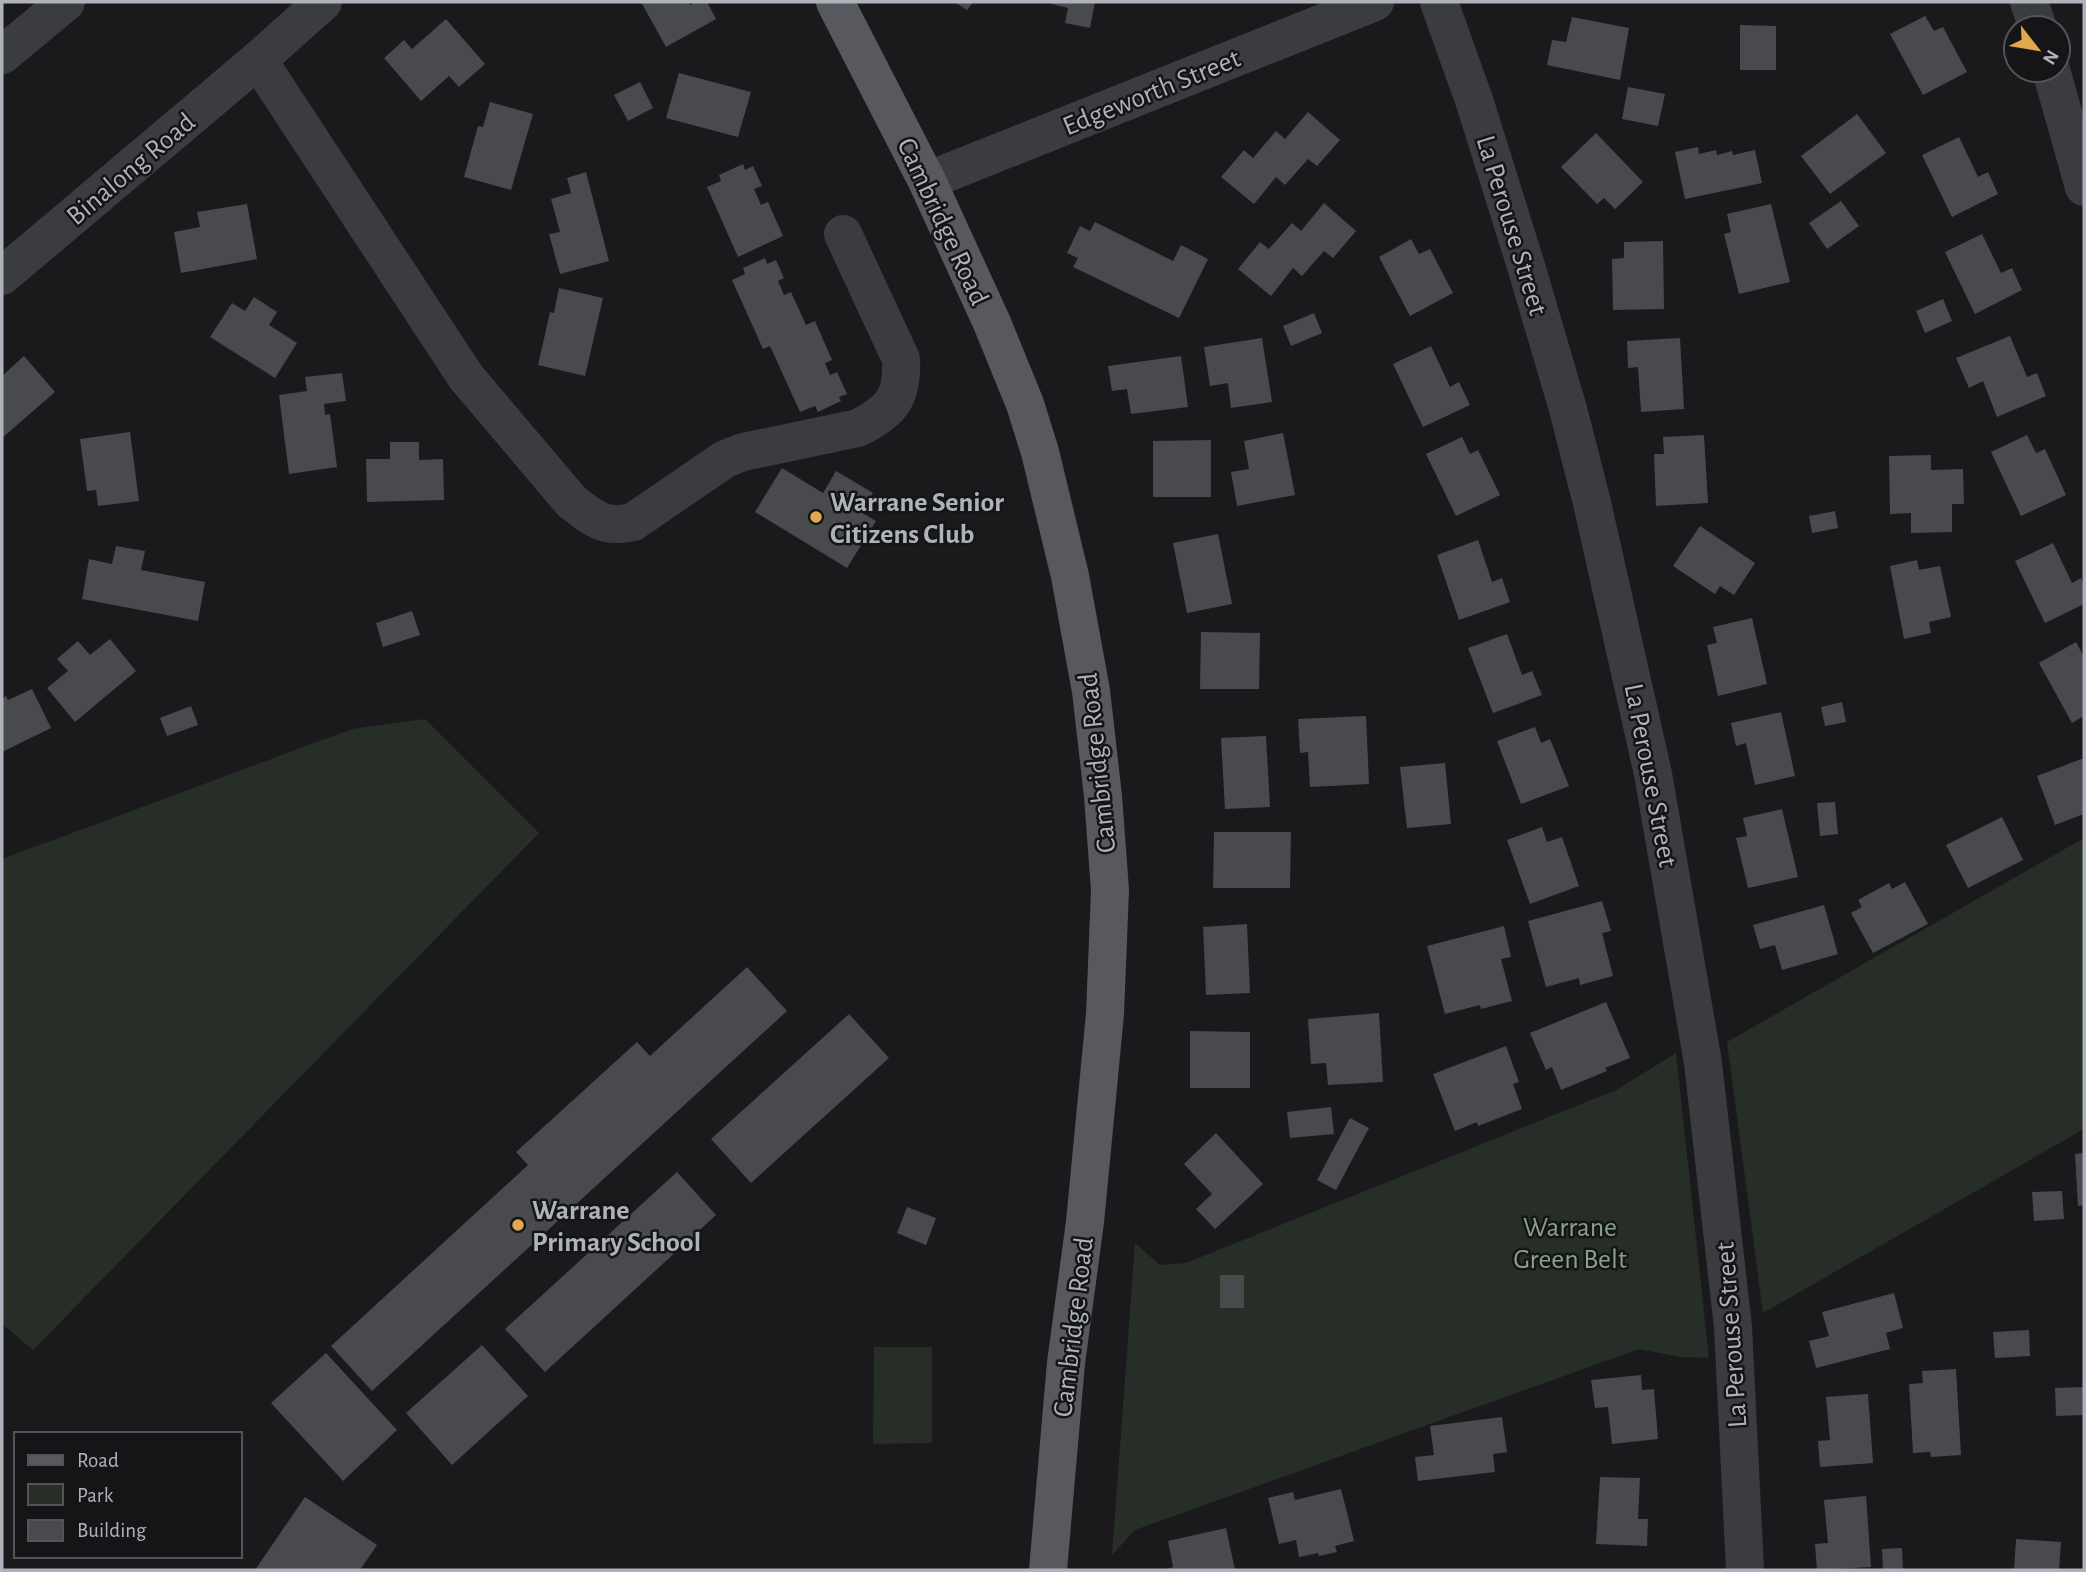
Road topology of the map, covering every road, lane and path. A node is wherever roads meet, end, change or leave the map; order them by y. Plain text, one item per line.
1 (66, 2) edge
2 (323, 2) edge
3 (835, 2) edge
4 (1375, 2) edge
5 (1439, 2) edge
6 (2, 55) edge
7 (257, 61) junction
8 (2055, 84) edge
9 (927, 181) junction
10 (2084, 187) edge
11 (843, 234) dead end
12 (2, 276) edge
13 (1048, 1570) edge
14 (1745, 1570) edge

1 - 6 street
2 - 7 street, Binalong Road
3 - 9 main road, Cambridge Road
4 - 9 street, Edgeworth Street
5 - 14 street, La Perouse Street
7 - 11 street
7 - 12 street, Binalong Road
8 - 10 street
9 - 13 main road, Cambridge Road

